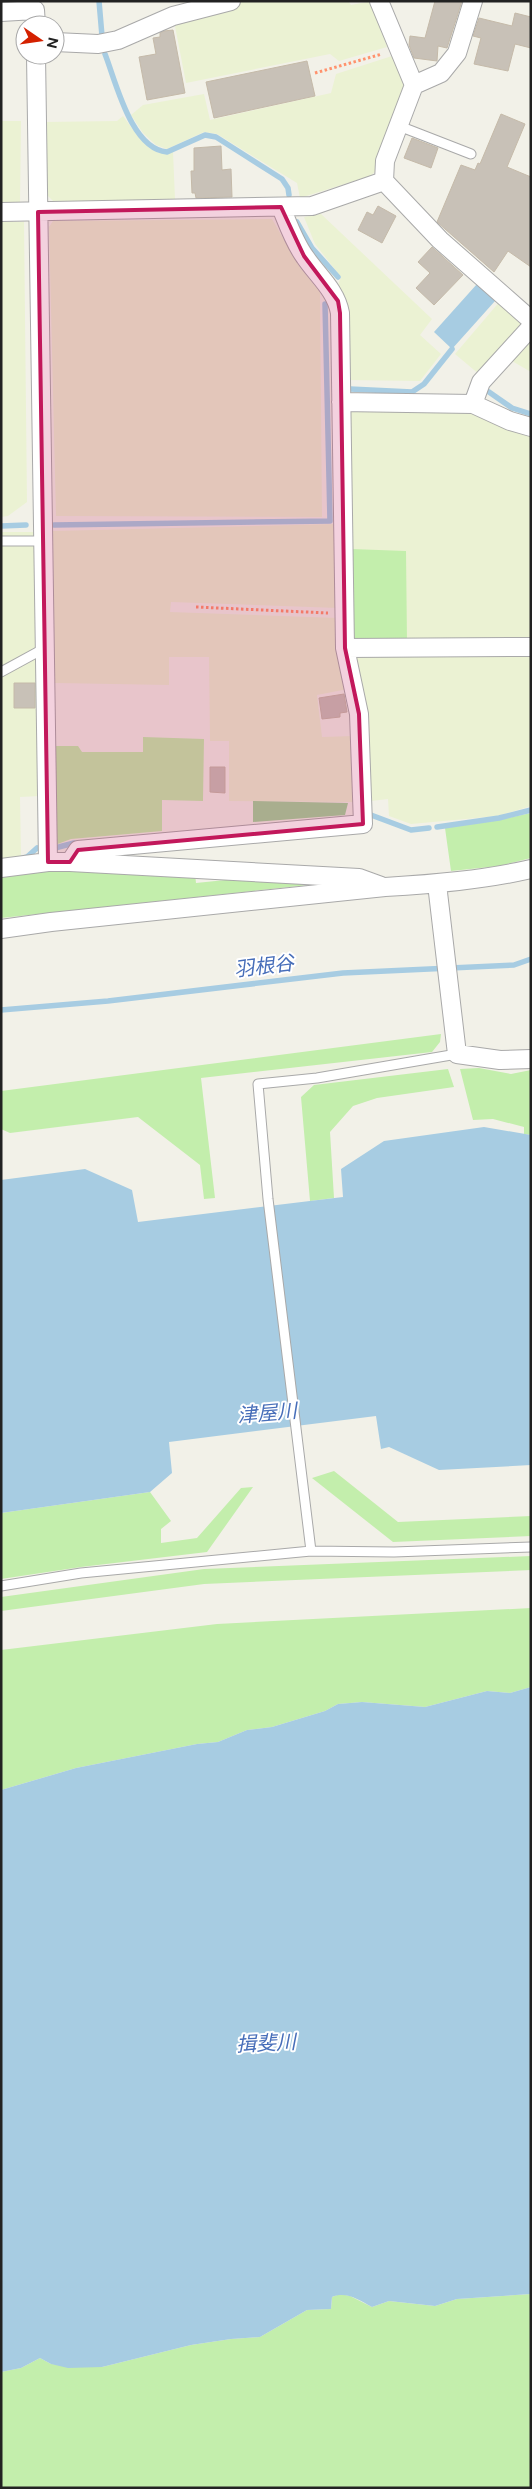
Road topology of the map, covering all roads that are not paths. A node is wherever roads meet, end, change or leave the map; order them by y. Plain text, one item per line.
1 (231, 1) edge
2 (379, 1) edge
3 (473, 1) edge
4 (1, 12) edge
5 (36, 15) edge
6 (65, 42) edge
7 (36, 65) edge
8 (414, 85) junction
9 (398, 126) junction
10 (471, 154) dead end
11 (384, 181) junction
12 (281, 207) junction
13 (1, 212) edge
14 (38, 212) junction
15 (531, 320) edge
16 (531, 327) edge
17 (341, 402) junction
18 (473, 404) junction
19 (531, 427) edge
20 (1, 541) edge
21 (43, 541) junction
22 (531, 646) edge
23 (45, 648) junction
24 (345, 648) junction
25 (1, 672) edge
26 (48, 862) junction
27 (70, 862) junction
28 (1, 868) edge
29 (531, 869) edge
30 (438, 884) junction
31 (384, 887) junction
32 (1, 929) edge
33 (457, 1054) junction
34 (531, 1059) edge
35 (531, 1547) edge
36 (311, 1552) junction
37 (1, 1586) edge

1 - 6 street
2 - 8 street
3 - 8 street
4 - 5 street
7 - 14 street
8 - 9 street
9 - 10 lane
9 - 11 street
11 - 12 street
11 - 15 street
12 - 14 street
12 - 17 street
13 - 14 street
14 - 21 street
16 - 18 street
17 - 18 street
17 - 24 street
18 - 19 street
20 - 21 lane
21 - 23 street
22 - 24 street
23 - 25 lane
23 - 26 street
24 - 27 street
26 - 27 street
26 - 28 street
27 - 31 street
29 - 30 street
30 - 31 street
30 - 33 street
31 - 32 street
33 - 34 street
33 - 36 lane
35 - 36 lane
36 - 37 lane

